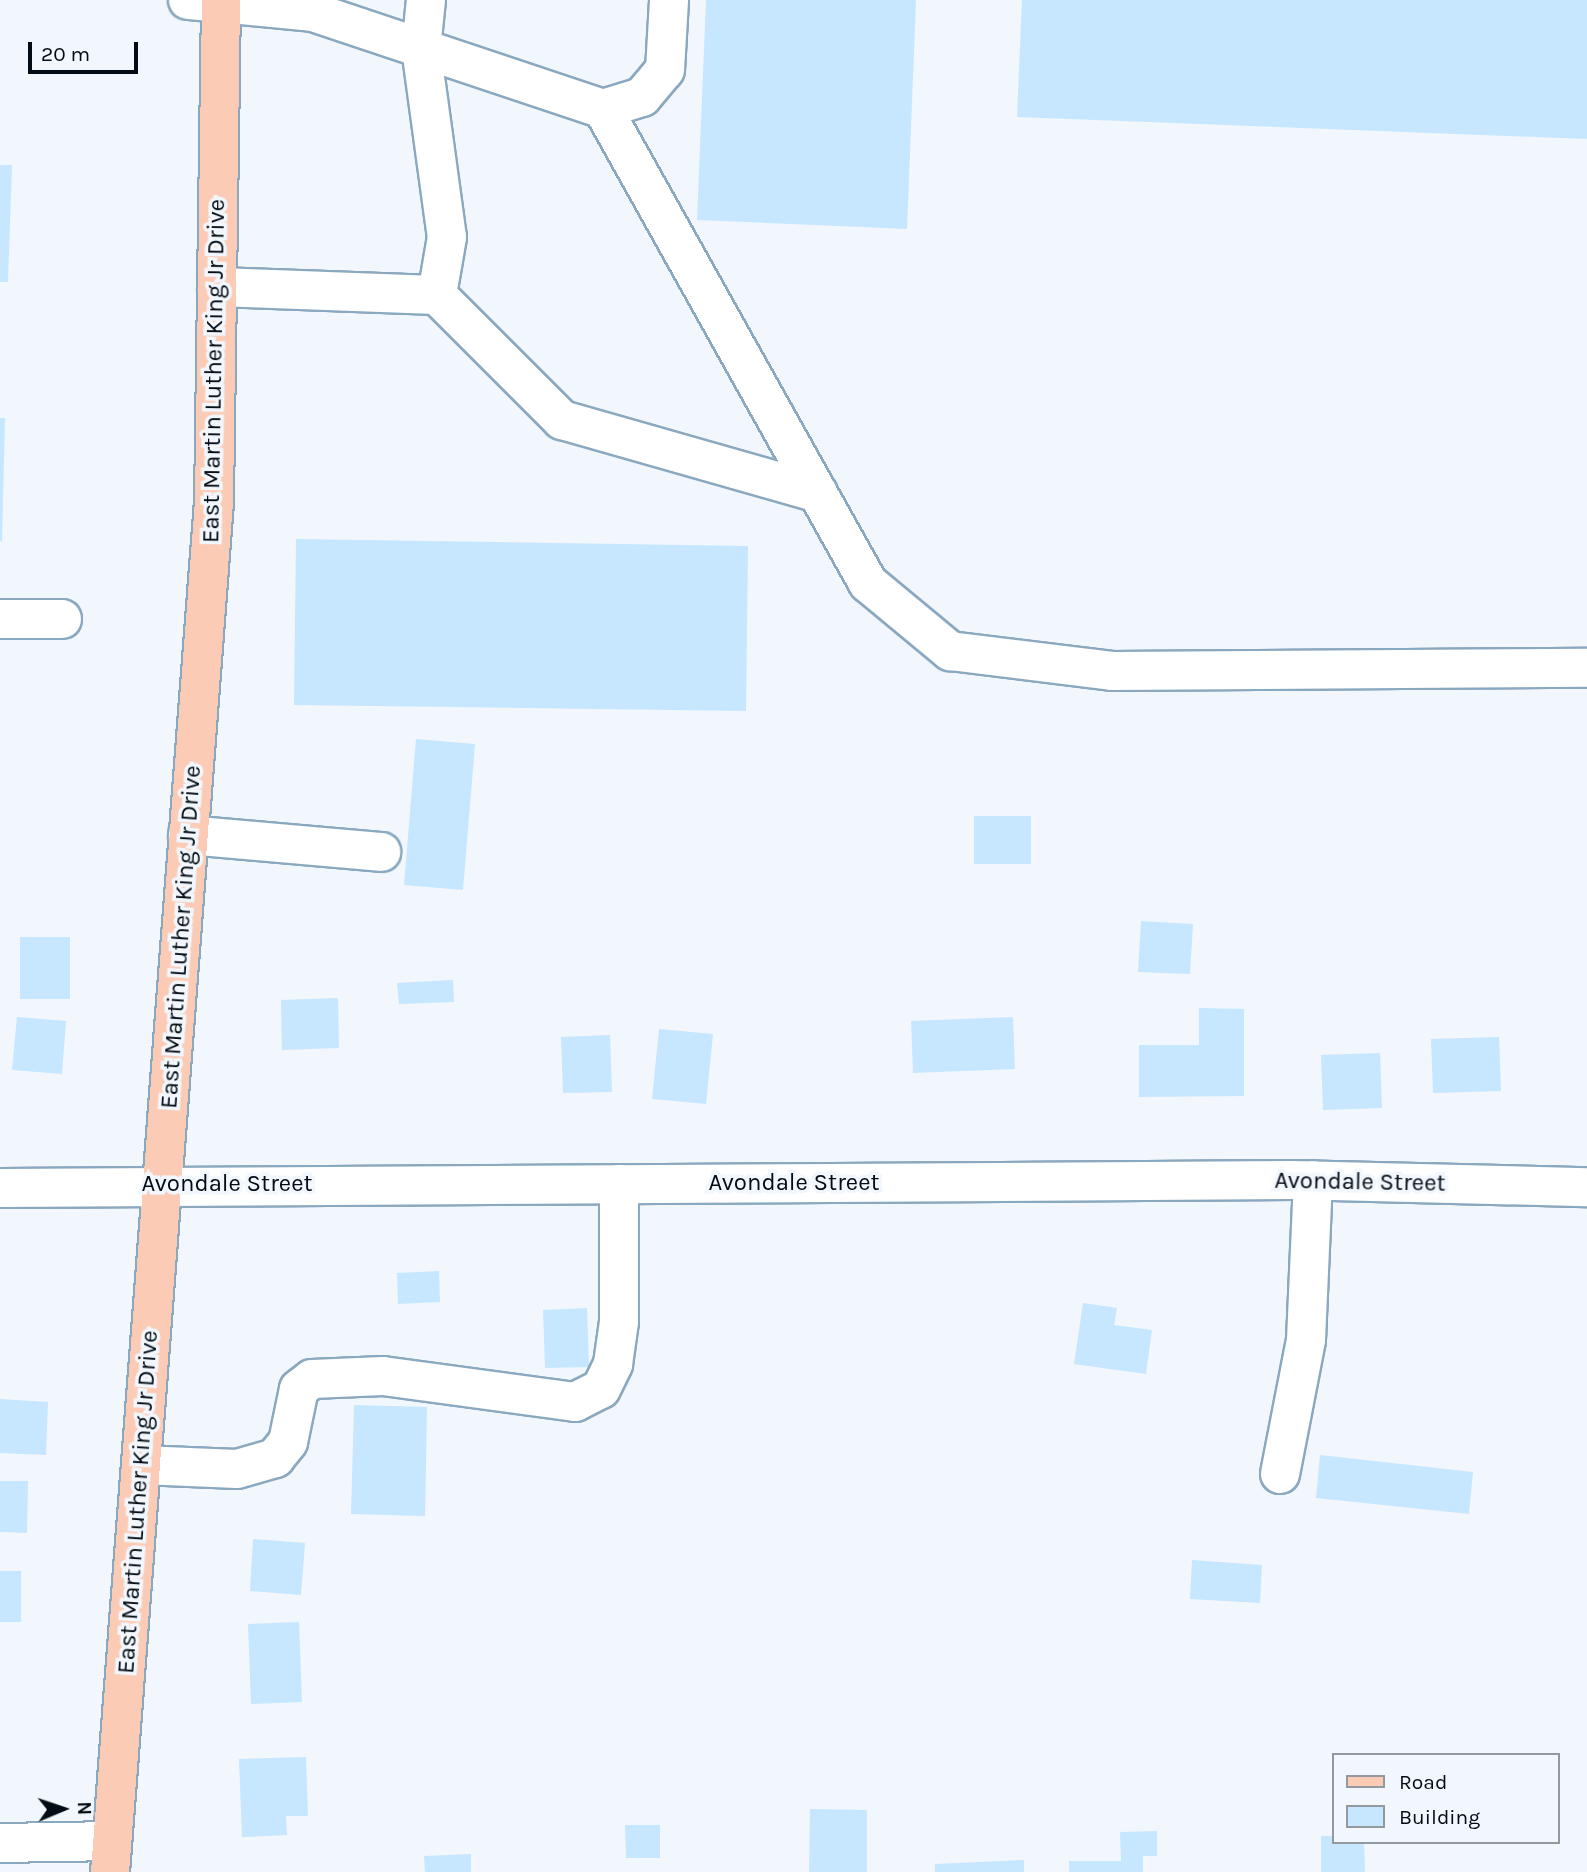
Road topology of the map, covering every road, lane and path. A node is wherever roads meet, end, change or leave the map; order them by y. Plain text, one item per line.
1 (426, 0) edge
2 (669, 0) edge
3 (210, 1) edge
4 (421, 48) junction
5 (603, 109) junction
6 (217, 287) junction
7 (437, 295) junction
8 (818, 493) junction
9 (0, 619) edge
10 (62, 620) dead end
11 (1587, 668) edge
12 (188, 835) junction
13 (380, 852) dead end
14 (1313, 1180) junction
15 (162, 1184) junction
16 (619, 1184) junction
17 (1587, 1187) edge
18 (0, 1188) edge
19 (141, 1465) junction
20 (1280, 1474) dead end
21 (0, 1843) edge
22 (111, 1857) edge

1 - 4 street
2 - 5 street
3 - 4 street
3 - 6 main road, East Martin Luther King Jr Drive
4 - 5 street
4 - 7 street
5 - 8 street
6 - 7 street
6 - 12 main road, East Martin Luther King Jr Drive
7 - 8 street
8 - 11 street
9 - 10 street
12 - 13 street
12 - 15 main road, East Martin Luther King Jr Drive
14 - 16 street, Avondale Street
14 - 17 street, Avondale Street
14 - 20 street
15 - 16 street, Avondale Street
15 - 18 street, Avondale Street
15 - 19 main road, East Martin Luther King Jr Drive
16 - 19 street
19 - 22 main road, East Martin Luther King Jr Drive
21 - 22 street

